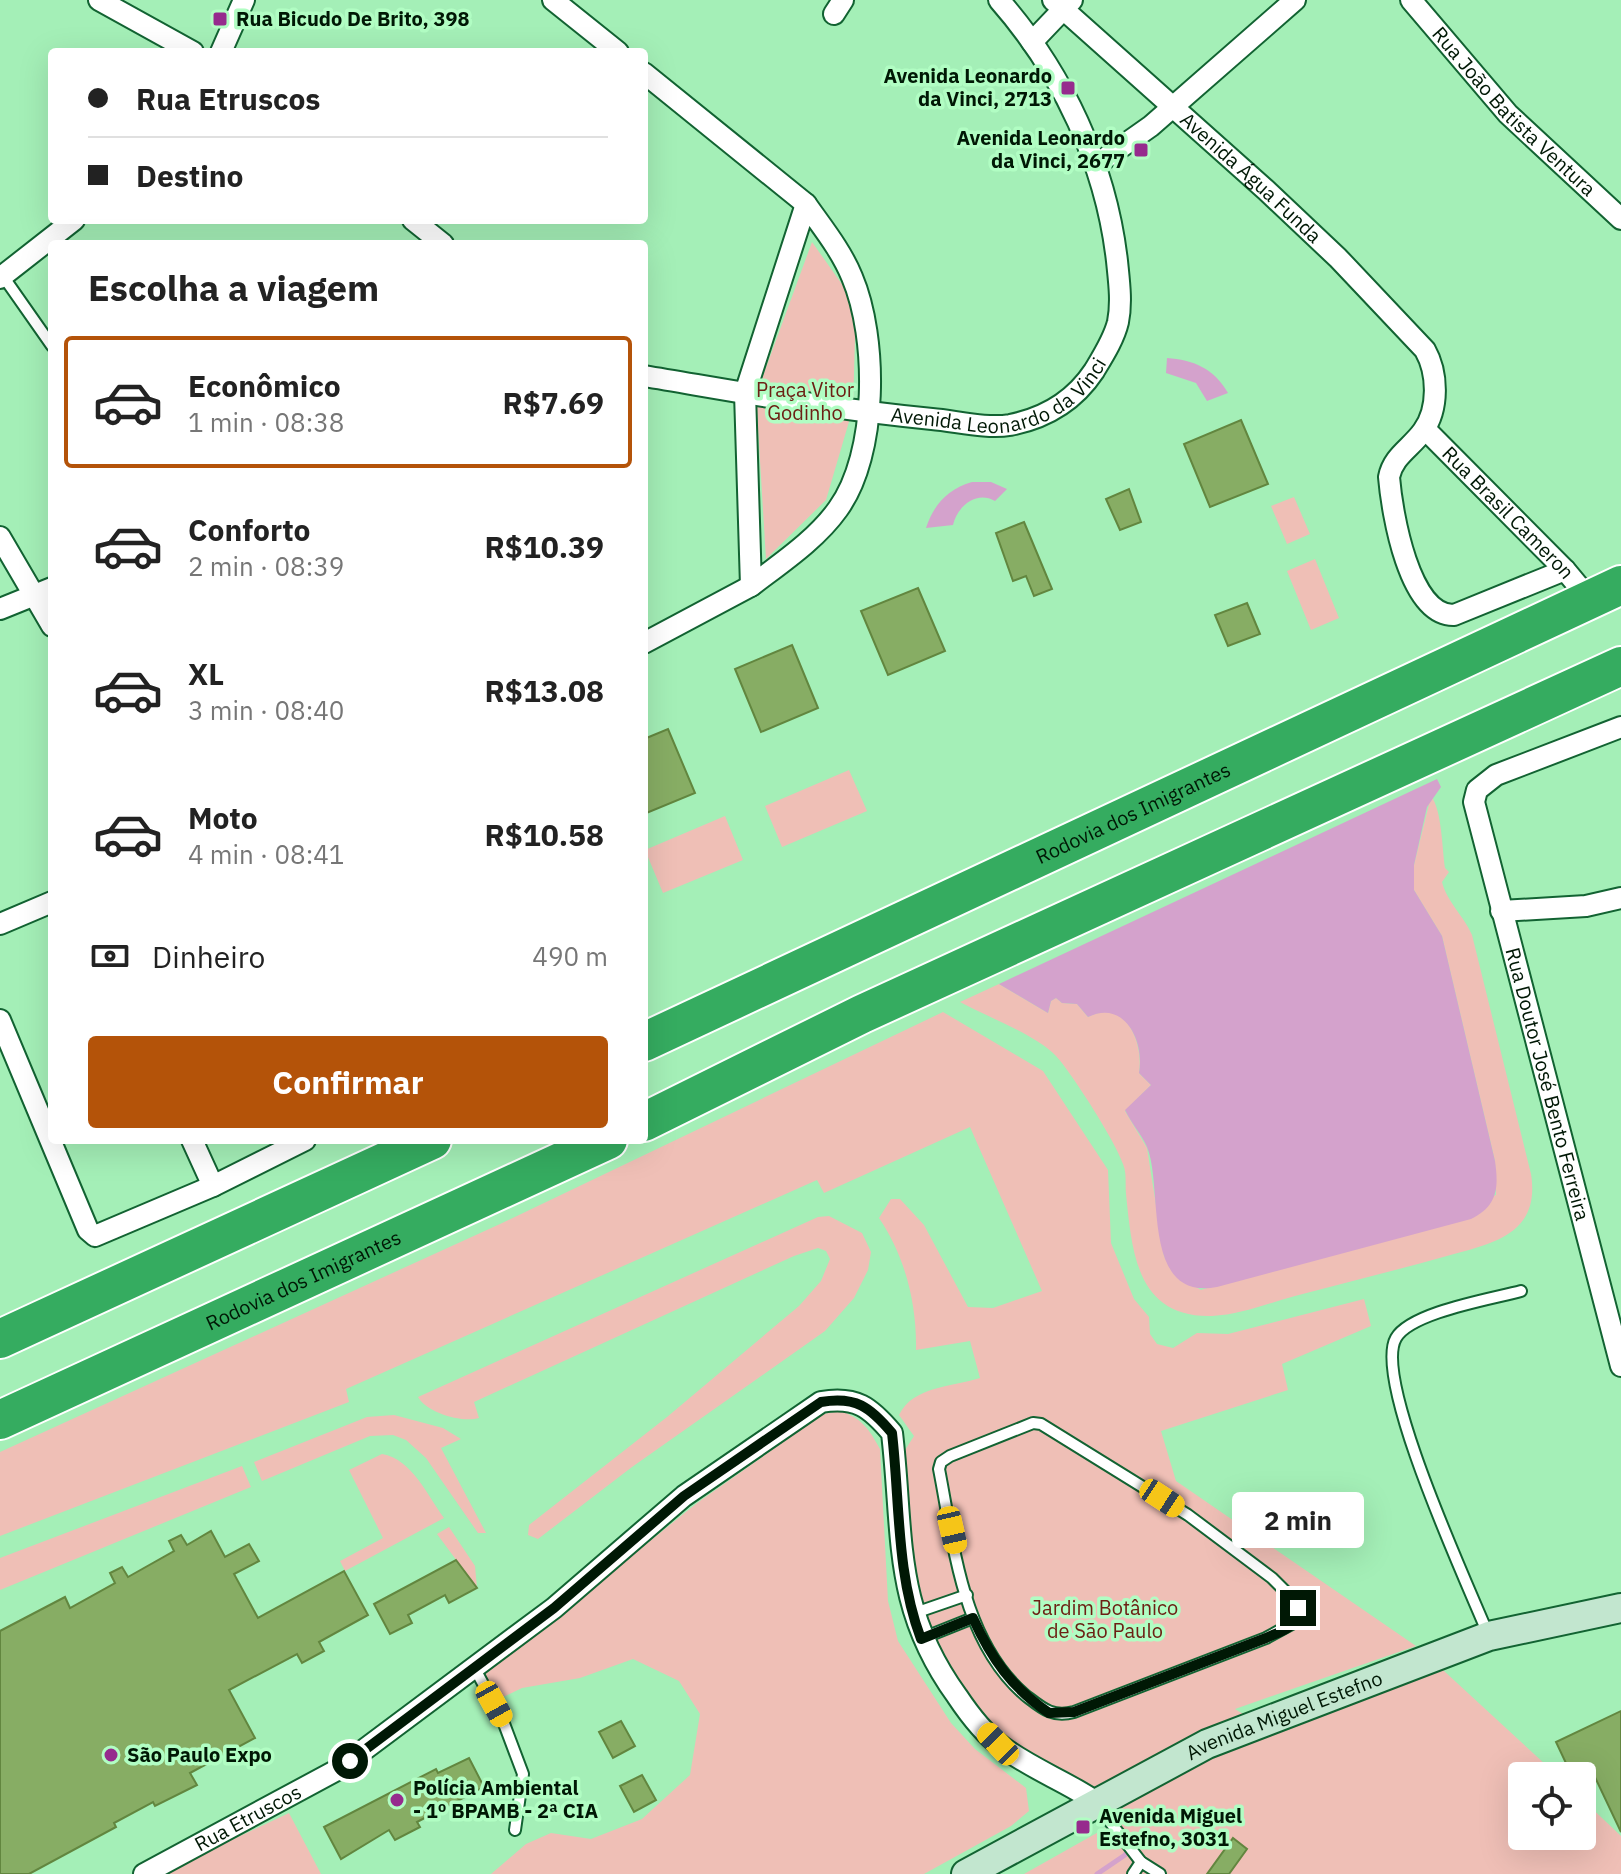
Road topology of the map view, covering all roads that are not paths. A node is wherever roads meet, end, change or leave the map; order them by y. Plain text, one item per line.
1 (99, 0) edge
2 (244, 0) edge
3 (553, 0) edge
4 (999, 0) edge
5 (1295, 0) edge
6 (1411, 0) edge
7 (1063, 3) edge
8 (1032, 42) junction
9 (186, 48) edge
10 (223, 48) edge
11 (613, 48) edge
12 (648, 76) edge
13 (1173, 107) junction
14 (1097, 164) junction
15 (806, 204) junction
16 (1621, 219) edge
17 (69, 224) edge
18 (418, 224) edge
19 (48, 240) edge
20 (48, 240) edge
21 (438, 240) edge
22 (1, 277) edge
23 (48, 341) edge
24 (648, 377) edge
25 (745, 393) junction
26 (869, 413) junction
27 (1425, 429) junction
28 (0, 537) edge
29 (1565, 570) junction
30 (751, 586) junction
31 (43, 592) edge
32 (1605, 593) edge
33 (0, 609) edge
34 (648, 641) edge
35 (1621, 666) edge
36 (1621, 727) edge
37 (1621, 898) edge
38 (48, 904) edge
39 (1501, 911) junction
40 (0, 924) edge
41 (0, 1020) edge
42 (648, 1040) edge
43 (648, 1120) edge
44 (48, 1135) edge
45 (52, 1144) edge
46 (194, 1144) edge
47 (297, 1144) edge
48 (423, 1144) edge
49 (599, 1144) edge
50 (213, 1186) junction
51 (1521, 1291) dead end
52 (10, 1333) edge
53 (1621, 1366) edge
54 (0, 1420) edge
55 (967, 1595) junction
56 (1621, 1608) edge
57 (912, 1614) junction
58 (973, 1618) junction
59 (1489, 1636) junction
60 (921, 1639) junction
61 (474, 1667) junction
62 (1102, 1812) junction
63 (515, 1830) dead end
64 (1138, 1858) junction
65 (144, 1874) edge
66 (966, 1874) edge
67 (1133, 1874) edge
68 (1160, 1874) edge

1 - 9 street
2 - 10 street
3 - 11 street
4 - 8 street, Avenida Leonardo da Vinci
5 - 13 street
6 - 16 street, Rua João Batista Ventura
7 - 8 street
7 - 13 street, Avenida Água Funda
8 - 14 street, Avenida Leonardo da Vinci
12 - 15 street
13 - 14 street
13 - 27 street, Avenida Água Funda
14 - 26 street, Avenida Leonardo da Vinci
15 - 25 street
15 - 26 street
17 - 19 street
18 - 21 street
20 - 22 street
22 - 23 lane
24 - 25 street, Avenida Leonardo da Vinci
25 - 26 street, Avenida Leonardo da Vinci
25 - 30 street
26 - 30 street
27 - 29 street, Rua Brasil Cameron
27 - 29 street
28 - 31 street
29 - 32 street, Rua Brasil Cameron
30 - 34 street
31 - 33 street
32 - 42 highway, Rodovia dos Imigrantes
35 - 43 highway
36 - 39 street, Rua Doutor José Bento Ferreira
37 - 39 street
38 - 40 street
39 - 53 street, Rua Doutor José Bento Ferreira
41 - 44 street
45 - 50 street
46 - 50 street
47 - 50 street
48 - 52 highway
49 - 54 highway, Rodovia dos Imigrantes
51 - 59 lane
55 - 57 lane
55 - 58 lane
55 - 58 lane
56 - 59 main road, Avenida Miguel Estefno
57 - 60 street, Rua Etruscos
57 - 61 street, Rua Etruscos
58 - 60 lane
59 - 62 main road, Avenida Miguel Estefno
60 - 62 street, Rua Etruscos
61 - 63 lane
61 - 65 street, Rua Etruscos
62 - 64 lane
62 - 66 main road, Avenida Miguel Estefno
64 - 67 lane
64 - 68 lane

